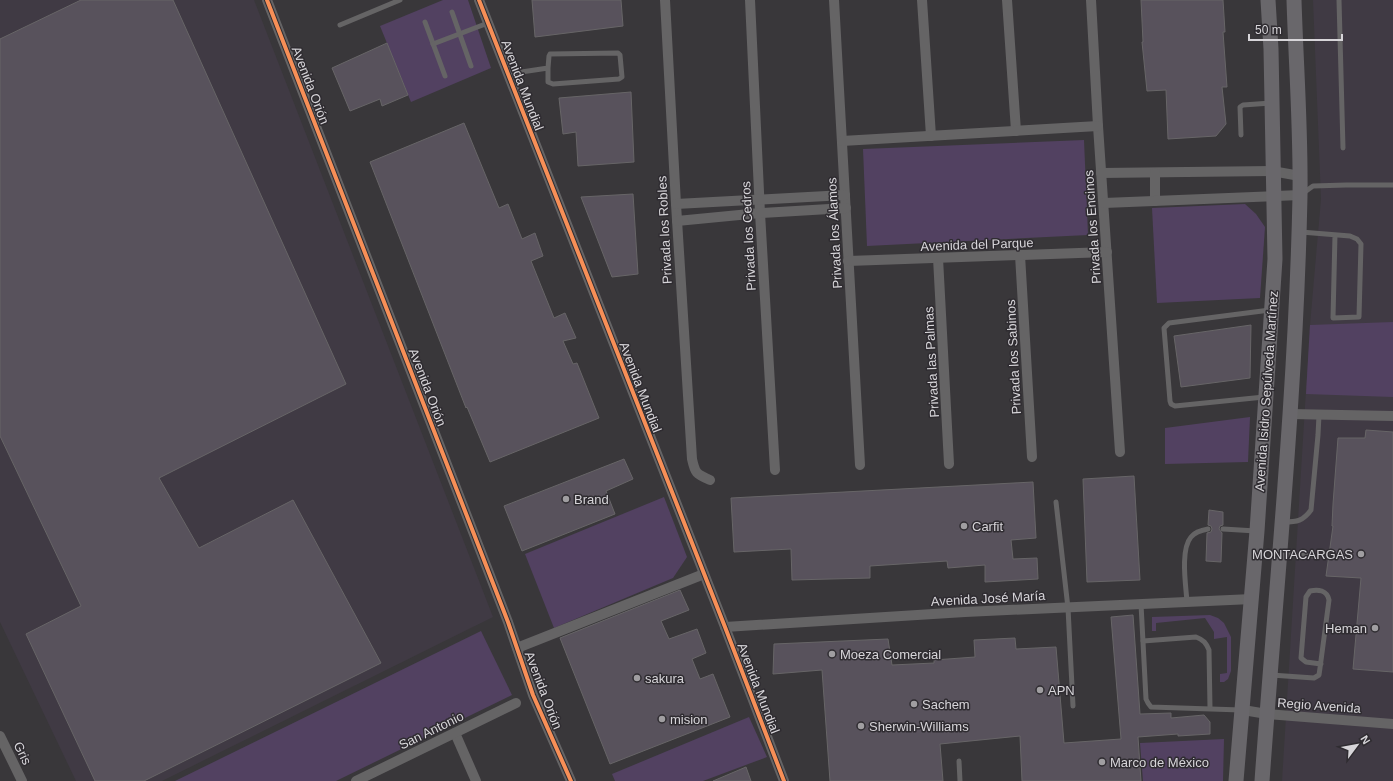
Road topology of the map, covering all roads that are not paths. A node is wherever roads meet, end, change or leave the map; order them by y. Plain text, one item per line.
1 (267, 0) edge
2 (400, 0) edge
3 (479, 0) edge
4 (665, 0) edge
5 (750, 0) edge
6 (834, 0) edge
7 (922, 0) edge
8 (1007, 0) edge
9 (1091, 0) edge
10 (1268, 0) edge
11 (1294, 0) edge
12 (1339, 0) edge
13 (452, 12) dead end
14 (425, 22) dead end
15 (488, 23) junction
16 (340, 25) dead end
17 (460, 34) junction
18 (433, 44) junction
19 (471, 66) dead end
20 (548, 68) junction
21 (508, 74) junction
22 (445, 76) dead end
23 (1272, 103) junction
24 (1098, 126) junction
25 (1016, 131) junction
26 (1241, 135) dead end
27 (931, 136) junction
28 (842, 141) junction
29 (1343, 148) dead end
30 (1272, 172) junction
31 (1101, 173) junction
32 (1155, 173) junction
33 (1306, 181) junction
34 (1393, 185) edge
35 (845, 195) junction
36 (1300, 195) junction
37 (1274, 196) junction
38 (759, 200) junction
39 (1155, 201) junction
40 (1104, 203) junction
41 (676, 204) junction
42 (846, 208) junction
43 (760, 213) junction
44 (677, 221) junction
45 (1299, 232) junction
46 (1335, 235) junction
47 (1107, 252) junction
48 (1020, 255) junction
49 (938, 258) junction
50 (848, 261) junction
51 (1271, 310) junction
52 (1265, 396) junction
53 (1290, 414) junction
54 (1319, 415) junction
55 (1393, 416) edge
56 (1120, 452) dead end
57 (1032, 457) dead end
58 (949, 464) dead end
59 (860, 465) dead end
60 (775, 470) dead end
61 (710, 480) dead end
62 (1056, 502) dead end
63 (1282, 522) junction
64 (1208, 529) dead end
65 (1222, 529) dead end
66 (1257, 531) junction
67 (1279, 554) junction
68 (1314, 556) dead end
69 (704, 574) junction
70 (1252, 599) junction
71 (1187, 602) junction
72 (1140, 604) junction
73 (1068, 608) junction
74 (725, 627) junction
75 (1142, 641) junction
76 (517, 648) junction
77 (1321, 664) junction
78 (1270, 675) junction
79 (516, 703) dead end
80 (1073, 706) dead end
81 (1210, 708) junction
82 (1243, 710) junction
83 (1267, 714) junction
84 (1393, 724) edge
85 (456, 733) junction
86 (0, 736) edge
87 (959, 761) dead end
88 (22, 781) edge
89 (356, 781) edge
90 (476, 781) edge
91 (571, 781) edge
92 (784, 781) edge
93 (960, 781) edge
94 (1236, 781) edge
95 (1262, 781) edge

1 - 76 street, Avenida Orión
2 - 16 lane
3 - 15 street, Avenida Mundial
4 - 41 street, Privada los Robles
5 - 38 street, Privada los Cedros
6 - 28 street, Privada los Álamos
7 - 27 street
8 - 25 street
9 - 24 street, Privada los Encinos
10 - 23 main road, Avenida Isidro Sepúlveda Martínez
11 - 33 main road, Avenida Isidro Sepúlveda Martínez
12 - 29 lane
13 - 17 lane
14 - 18 lane
15 - 17 lane
15 - 21 street, Avenida Mundial
17 - 18 lane
17 - 19 lane
18 - 22 lane
20 - 20 lane
20 - 21 lane
21 - 69 street, Avenida Mundial
23 - 26 lane
23 - 30 main road, Avenida Isidro Sepúlveda Martínez
24 - 25 street
24 - 31 street, Privada los Encinos
25 - 27 street
27 - 28 street
28 - 35 street, Privada los Álamos
30 - 32 street
30 - 33 street
30 - 37 main road, Avenida Isidro Sepúlveda Martínez
31 - 32 street
31 - 40 street, Privada los Encinos
32 - 39 street
33 - 34 lane
33 - 36 main road, Avenida Isidro Sepúlveda Martínez
35 - 38 street
35 - 42 street, Privada los Álamos
36 - 37 street
36 - 45 main road, Avenida Isidro Sepúlveda Martínez
37 - 39 street
37 - 51 main road, Avenida Isidro Sepúlveda Martínez
38 - 41 street
38 - 43 street, Privada los Cedros
39 - 40 street
40 - 47 street, Privada los Encinos
41 - 44 street, Privada los Robles
42 - 43 street
42 - 50 street, Privada los Álamos
43 - 44 street
43 - 60 street, Privada los Cedros
44 - 61 street, Privada los Robles
45 - 46 lane
45 - 53 main road, Avenida Isidro Sepúlveda Martínez
46 - 46 lane
47 - 48 street, Avenida del Parque
47 - 56 street, Privada los Encinos
48 - 49 street, Avenida del Parque
48 - 57 street, Privada los Sabinos
49 - 50 street, Avenida del Parque
49 - 58 street, Privada las Palmas
50 - 59 street, Privada los Álamos
51 - 52 main road, Avenida Isidro Sepúlveda Martínez
51 - 52 lane
52 - 66 main road, Avenida Isidro Sepúlveda Martínez
53 - 54 street
53 - 63 main road, Avenida Isidro Sepúlveda Martínez
54 - 55 street
54 - 63 lane
62 - 73 lane
63 - 67 main road, Avenida Isidro Sepúlveda Martínez
64 - 71 lane
65 - 66 lane
66 - 70 main road, Avenida Isidro Sepúlveda Martínez
67 - 68 lane
67 - 78 main road, Avenida Isidro Sepúlveda Martínez
69 - 74 street, Avenida Mundial
69 - 76 street
70 - 71 street, Avenida José María
70 - 82 main road, Avenida Isidro Sepúlveda Martínez
71 - 72 street, Avenida José María
72 - 73 street, Avenida José María
72 - 75 lane
73 - 74 street, Avenida José María
73 - 80 lane
74 - 92 street, Avenida Mundial
75 - 81 lane
75 - 81 lane
76 - 91 street, Avenida Orión
77 - 77 lane
77 - 78 lane
78 - 83 main road, Avenida Isidro Sepúlveda Martínez
79 - 85 street, San Antonio
81 - 82 lane
82 - 83 street, Regio Avenida
82 - 94 main road, Avenida Isidro Sepúlveda Martínez
83 - 84 street, Regio Avenida
83 - 95 main road, Avenida Isidro Sepúlveda Martínez
85 - 89 street, San Antonio
85 - 90 street
86 - 88 street, Gris
87 - 93 lane

